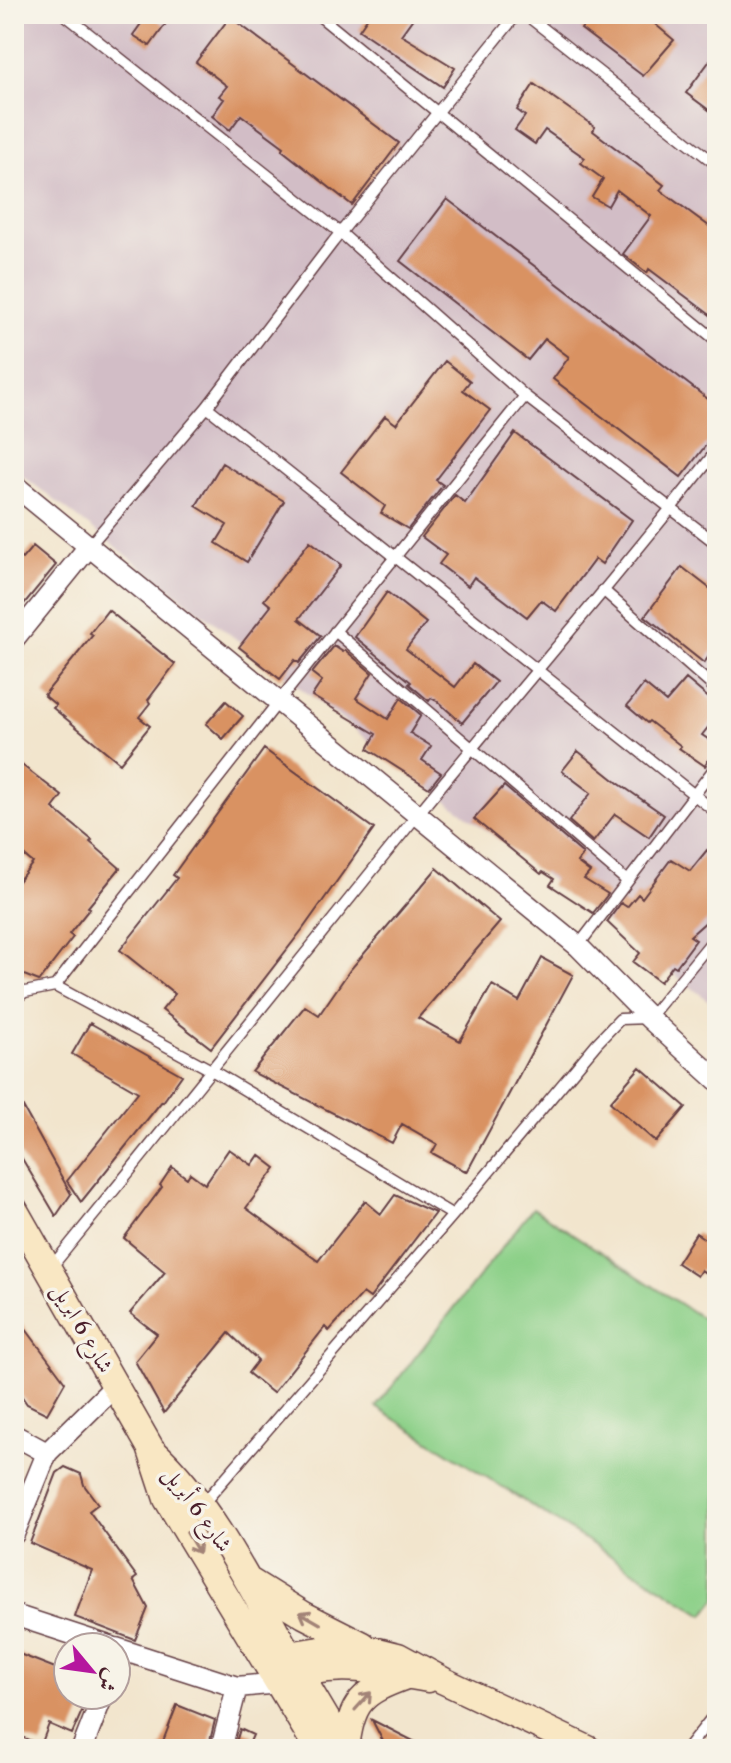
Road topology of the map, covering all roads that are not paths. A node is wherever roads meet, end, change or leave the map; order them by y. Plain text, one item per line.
1 (64, 14) edge
2 (317, 14) edge
3 (517, 14) edge
4 (525, 14) edge
5 (438, 112) junction
6 (717, 165) edge
7 (342, 234) junction
8 (717, 341) edge
9 (525, 396) junction
10 (207, 407) junction
11 (717, 450) edge
12 (14, 485) edge
13 (672, 508) junction
14 (717, 544) edge
15 (90, 545) junction
16 (395, 558) junction
17 (603, 590) junction
18 (335, 631) junction
19 (14, 639) edge
20 (536, 669) junction
21 (717, 690) edge
22 (279, 701) junction
23 (473, 748) junction
24 (717, 765) edge
25 (693, 794) junction
26 (418, 813) junction
27 (717, 813) edge
28 (627, 881) junction
29 (717, 935) edge
30 (578, 946) junction
31 (55, 986) junction
32 (14, 999) edge
33 (649, 1018) junction
34 (213, 1071) junction
35 (717, 1080) edge
36 (14, 1209) edge
37 (453, 1215) junction
38 (49, 1270) junction
39 (116, 1385) junction
40 (14, 1435) edge
41 (150, 1447) junction
42 (47, 1453) junction
43 (201, 1507) junction
44 (14, 1534) edge
45 (248, 1581) junction
46 (14, 1615) edge
47 (58, 1631) edge
48 (374, 1650) junction
49 (132, 1657) edge
50 (283, 1667) junction
51 (408, 1675) junction
52 (444, 1681) junction
53 (237, 1687) junction
54 (97, 1711) edge
55 (717, 1711) edge
56 (82, 1749) edge
57 (221, 1749) edge
58 (318, 1749) edge
59 (345, 1749) edge
60 (588, 1749) edge
61 (687, 1749) edge

1 - 7 lane
2 - 5 lane
3 - 5 lane
4 - 6 lane
5 - 7 lane
5 - 8 lane
7 - 9 lane
7 - 10 lane
9 - 13 lane
9 - 16 lane
10 - 15 lane
10 - 16 lane
11 - 13 lane
12 - 15 street
13 - 14 lane
13 - 17 lane
15 - 19 street
15 - 22 street
16 - 18 lane
16 - 20 lane
17 - 20 lane
17 - 21 lane
18 - 22 lane
18 - 23 lane
20 - 23 lane
20 - 25 lane
22 - 26 street
22 - 31 lane
23 - 26 lane
23 - 28 lane
24 - 25 lane
25 - 27 lane
25 - 28 lane
26 - 30 street
26 - 34 lane
28 - 30 lane
29 - 33 lane
30 - 33 street
31 - 32 lane
31 - 34 lane
33 - 35 street
33 - 37 lane
34 - 37 lane
34 - 38 lane
36 - 38 street, شارع 6 ابريل
37 - 43 lane
38 - 39 street, شارع 6 ابريل
39 - 41 street, شارع 6 ابريل
39 - 42 street
40 - 42 street
41 - 43 street, شارع 6 أبريل
41 -> 50 street, شارع 6 أبريل
42 - 44 street
43 - 45 street, شارع 6 أبريل
48 -> 45 street
45 - 50 street, شارع 6 أبريل
46 - 47 street
48 - 50 street
48 - 52 street
49 - 53 street
50 - 51 street
50 - 53 street
50 - 58 street, شارع 6 أبريل
50 - 59 street, شارع 6 أبريل
51 - 52 street
59 -> 51 street
52 - 60 street
53 - 57 street
54 - 56 street
55 - 61 lane

